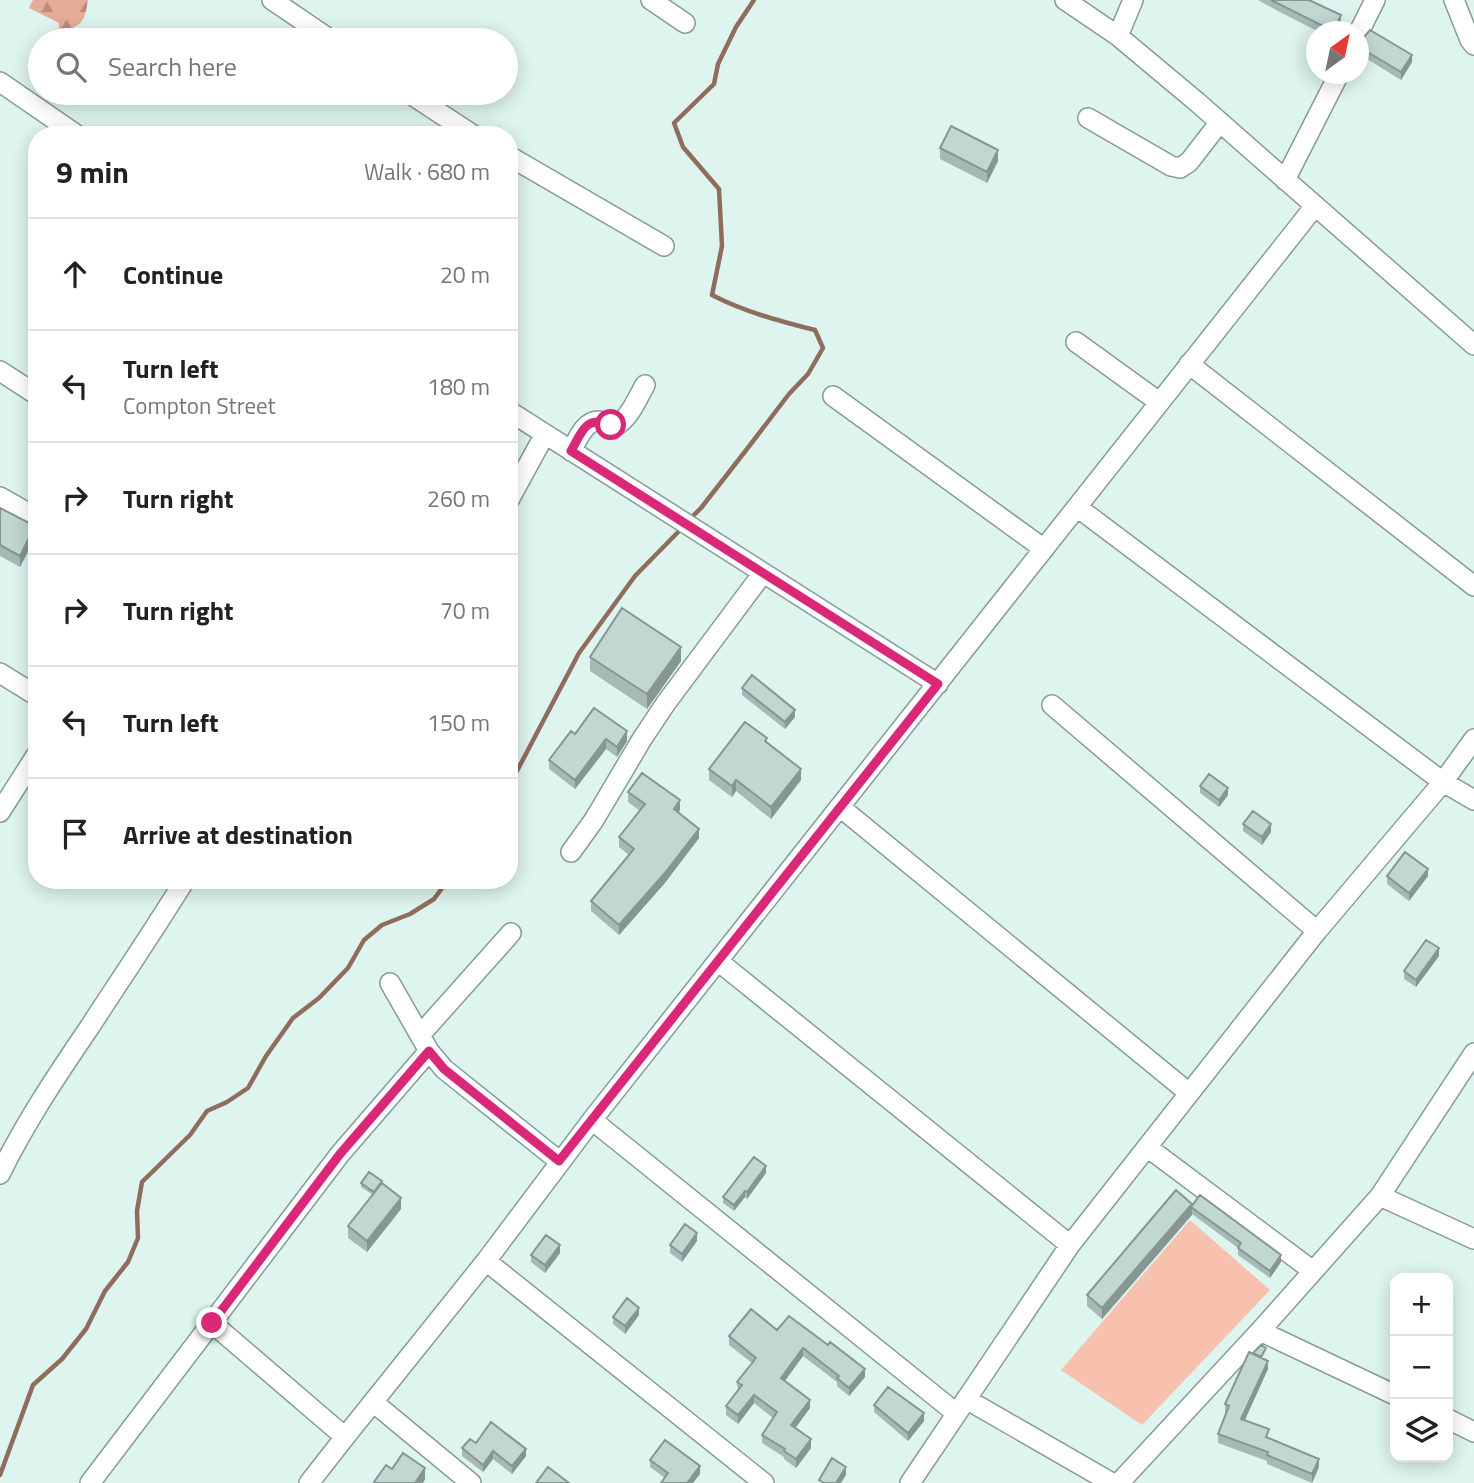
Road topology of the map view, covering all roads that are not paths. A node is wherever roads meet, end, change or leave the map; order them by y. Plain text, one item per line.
1 (272, 0) edge
2 (651, 0) edge
3 (1065, 0) edge
4 (1133, 0) edge
5 (1375, 0) edge
6 (1454, 0) edge
7 (1365, 21) edge
8 (685, 23) dead end
9 (313, 28) edge
10 (1118, 36) junction
11 (1474, 45) edge
12 (0, 82) edge
13 (1334, 84) edge
14 (28, 101) edge
15 (33, 105) edge
16 (426, 105) edge
17 (1088, 118) dead end
18 (1220, 122) junction
19 (64, 126) edge
20 (456, 126) edge
21 (518, 161) edge
22 (1286, 180) junction
23 (1315, 206) junction
24 (664, 246) dead end
25 (1076, 342) dead end
26 (1474, 345) edge
27 (1189, 364) junction
28 (0, 371) edge
29 (645, 385) dead end
30 (28, 389) edge
31 (833, 396) dead end
32 (1159, 402) junction
33 (518, 417) edge
34 (545, 434) junction
35 (571, 451) junction
36 (518, 484) edge
37 (0, 497) edge
38 (1077, 507) junction
39 (28, 513) edge
40 (1044, 549) junction
41 (763, 573) junction
42 (1474, 586) edge
43 (0, 673) edge
44 (938, 684) junction
45 (28, 690) edge
46 (1052, 705) dead end
47 (1474, 739) edge
48 (28, 768) edge
49 (1443, 782) junction
50 (1474, 800) edge
51 (840, 807) junction
52 (0, 812) edge
53 (571, 852) dead end
54 (179, 889) edge
55 (1317, 931) junction
56 (511, 933) dead end
57 (718, 961) junction
58 (390, 983) dead end
59 (424, 1043) junction
60 (1474, 1053) edge
61 (1189, 1093) junction
62 (592, 1120) junction
63 (1147, 1147) junction
64 (559, 1161) junction
65 (0, 1174) edge
66 (1380, 1196) junction
67 (1474, 1239) edge
68 (1070, 1245) junction
69 (486, 1261) junction
70 (1313, 1271) junction
71 (212, 1323) junction
72 (1260, 1331) junction
73 (1390, 1393) edge
74 (373, 1402) junction
75 (961, 1406) junction
76 (1453, 1422) edge
77 (1474, 1432) edge
78 (345, 1437) junction
79 (90, 1483) edge
80 (309, 1483) edge
81 (471, 1483) edge
82 (764, 1483) edge
83 (910, 1483) edge
84 (1112, 1483) edge
85 (1119, 1483) edge

1 - 9 street
2 - 8 street
3 - 10 street
4 - 10 street
5 - 7 street
6 - 11 street
10 - 18 street
12 - 14 street
13 - 22 street
15 - 19 street
16 - 20 street
17 - 18 street
18 - 22 street
21 - 24 street
22 - 23 street
23 - 26 street
23 - 27 street
25 - 32 street
27 - 32 street
27 - 42 street
28 - 30 street
29 - 35 street
31 - 40 street
32 - 38 street
33 - 34 street
34 - 35 street
34 - 36 street
35 - 41 street
37 - 39 street
38 - 40 street
38 - 49 street
40 - 44 street
41 - 44 street
41 - 53 street
43 - 45 street
44 - 51 street
46 - 55 street
47 - 49 street
48 - 52 street
49 - 50 street
49 - 55 street
51 - 57 street
51 - 61 street
54 - 65 street
55 - 61 street
56 - 59 street
57 - 62 street
57 - 68 street
58 - 59 street
59 - 64 street
59 - 71 street
60 - 66 street
61 - 63 street
62 - 64 street
62 - 75 street
63 - 68 street
63 - 70 street
64 - 69 street
66 - 67 street
66 - 70 street
68 - 75 street
69 - 74 street
69 - 82 street
70 - 72 street
71 - 78 street
71 - 79 street
72 - 73 street
72 - 85 street
74 - 78 street
74 - 81 street
75 - 83 street
75 - 84 street
76 - 77 street
78 - 80 street

